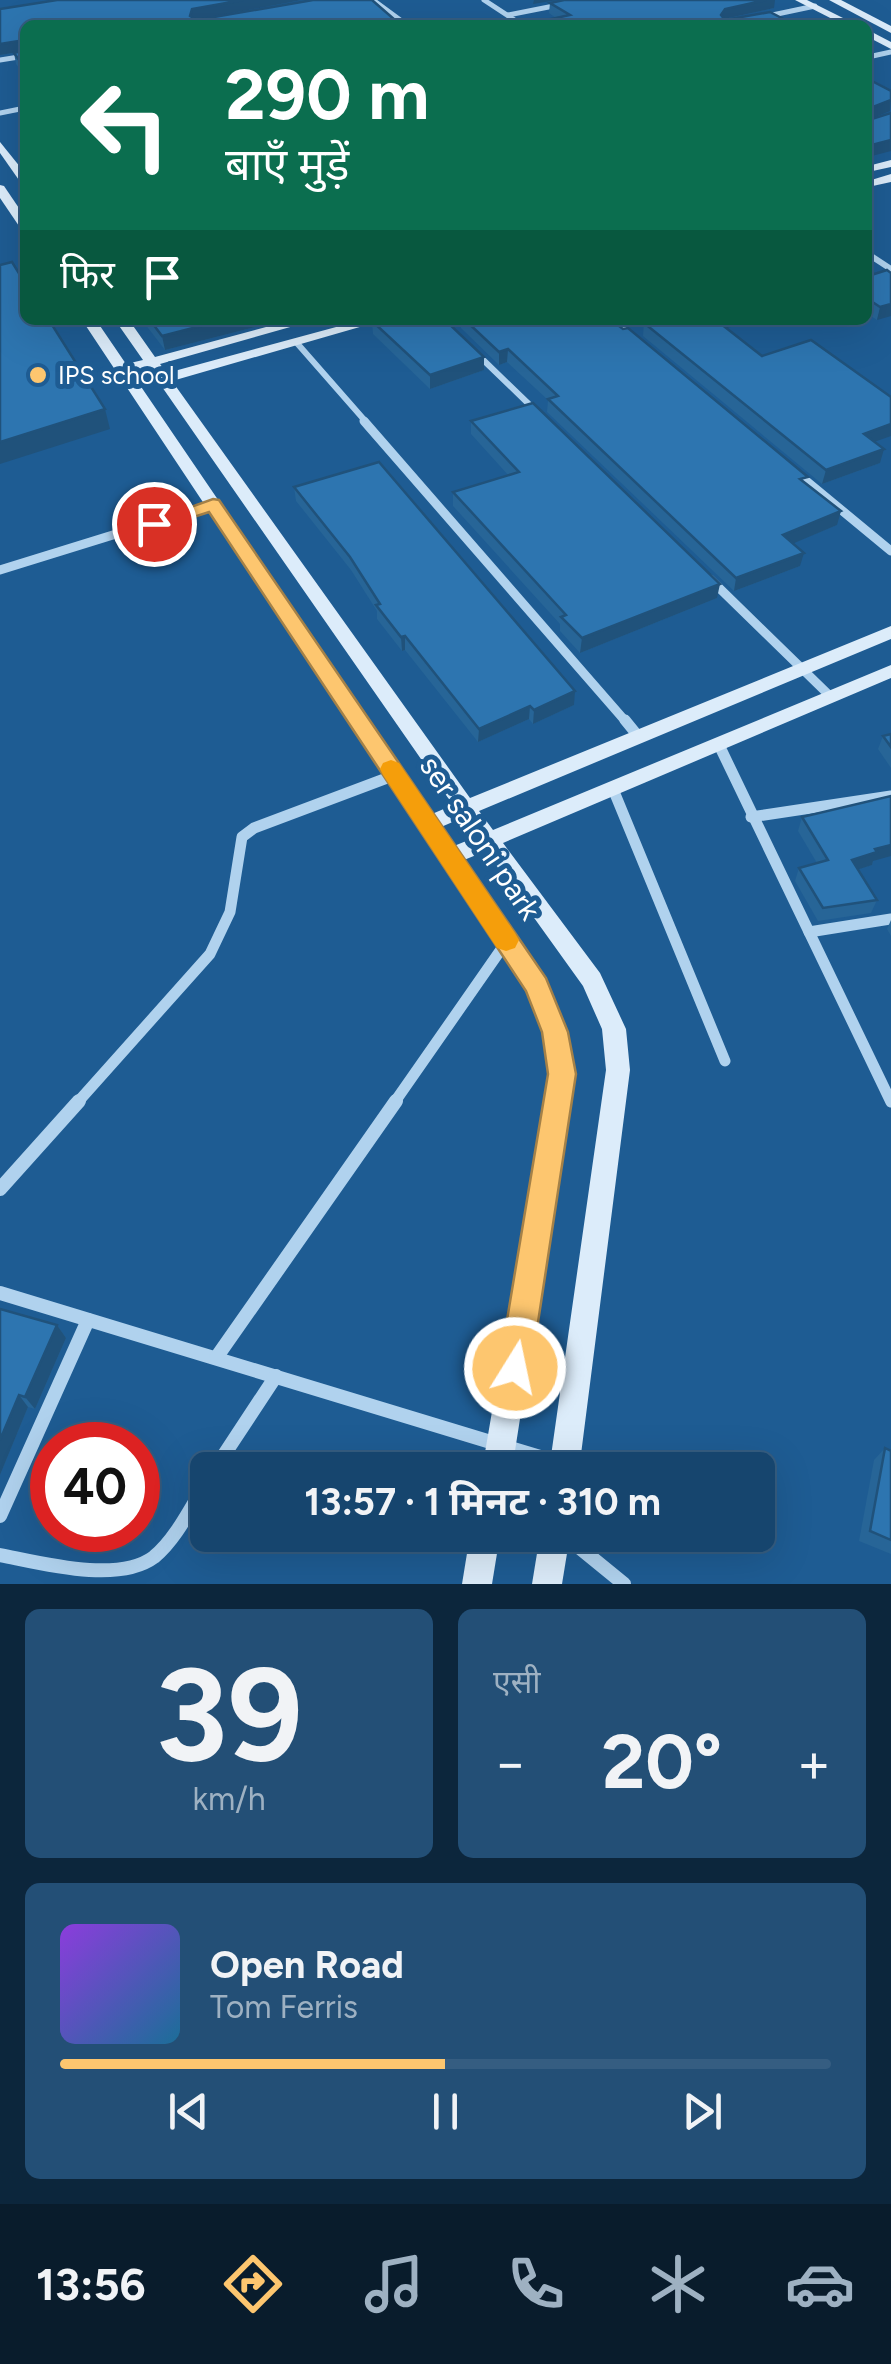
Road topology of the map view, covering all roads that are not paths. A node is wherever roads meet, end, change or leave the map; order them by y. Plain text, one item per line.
1 (373, 0) edge
2 (484, 0) edge
3 (584, 0) edge
4 (800, 0) edge
5 (834, 0) edge
6 (816, 6) junction
7 (508, 15) junction
8 (762, 18) edge
9 (400, 20) edge
10 (515, 20) edge
11 (843, 20) edge
12 (891, 30) edge
13 (0, 145) edge
14 (20, 172) edge
15 (0, 190) edge
16 (20, 219) edge
17 (91, 325) edge
18 (126, 325) edge
19 (293, 325) edge
20 (359, 325) edge
21 (619, 325) edge
22 (296, 342) junction
23 (642, 344) edge
24 (469, 347) edge
25 (158, 371) junction
26 (128, 379) junction
27 (539, 414) edge
28 (788, 466) edge
29 (213, 504) junction
30 (891, 551) edge
31 (0, 570) edge
32 (705, 575) edge
33 (891, 632) edge
34 (802, 669) junction
35 (891, 671) edge
36 (831, 697) junction
37 (638, 736) junction
38 (719, 745) junction
39 (395, 775) junction
40 (613, 789) junction
41 (891, 796) edge
42 (465, 808) junction
43 (751, 817) junction
44 (428, 824) junction
45 (489, 841) junction
46 (450, 857) junction
47 (891, 919) edge
48 (809, 932) junction
49 (507, 941) junction
50 (725, 1061) dead end
51 (885, 1077) edge
52 (891, 1102) edge
53 (0, 1189) edge
54 (0, 1293) edge
55 (88, 1320) junction
56 (216, 1358) junction
57 (276, 1376) junction
58 (502, 1444) junction
59 (226, 1452) edge
60 (500, 1452) edge
61 (524, 1452) edge
62 (567, 1452) edge
63 (190, 1506) edge
64 (0, 1516) edge
65 (483, 1552) edge
66 (552, 1552) edge
67 (585, 1552) edge
68 (0, 1556) edge
69 (477, 1584) edge
70 (547, 1584) edge
71 (624, 1584) edge

1 - 9 street
2 - 7 street
3 - 7 street
4 - 6 street
5 - 12 street
6 - 8 street
6 - 11 street
7 - 10 street
13 - 14 street
15 - 16 street
17 - 26 street, ser saloni park
18 - 25 street
19 - 25 street
20 - 22 street
21 - 23 street
22 - 25 street
22 - 37 street
24 - 27 street
25 - 26 street
25 - 42 street
26 - 29 street, ser saloni park
28 - 30 street
29 - 31 street
29 - 39 street, ser saloni park
32 - 34 street
33 - 34 street
34 - 36 street
34 - 37 street
35 - 36 street
36 - 38 street
37 - 42 street
38 - 40 street
38 - 43 street
39 - 44 street, ser saloni park
39 - 53 street
40 - 45 street
40 - 50 street
41 - 43 street
42 - 44 street
42 - 45 street
43 - 48 street
44 - 46 street, ser saloni park
45 - 46 street
45 - 62 street
46 - 49 street, ser saloni park
47 - 48 street
48 - 51 street
49 - 56 street
49 - 58 street, ser saloni park
51 - 52 street
54 - 55 street
55 - 56 street
55 - 64 street
56 - 57 street
57 - 58 street
57 - 59 street
58 - 60 street, ser saloni park
58 - 61 street
63 - 68 street
65 - 69 street
66 - 70 street
67 - 71 street

